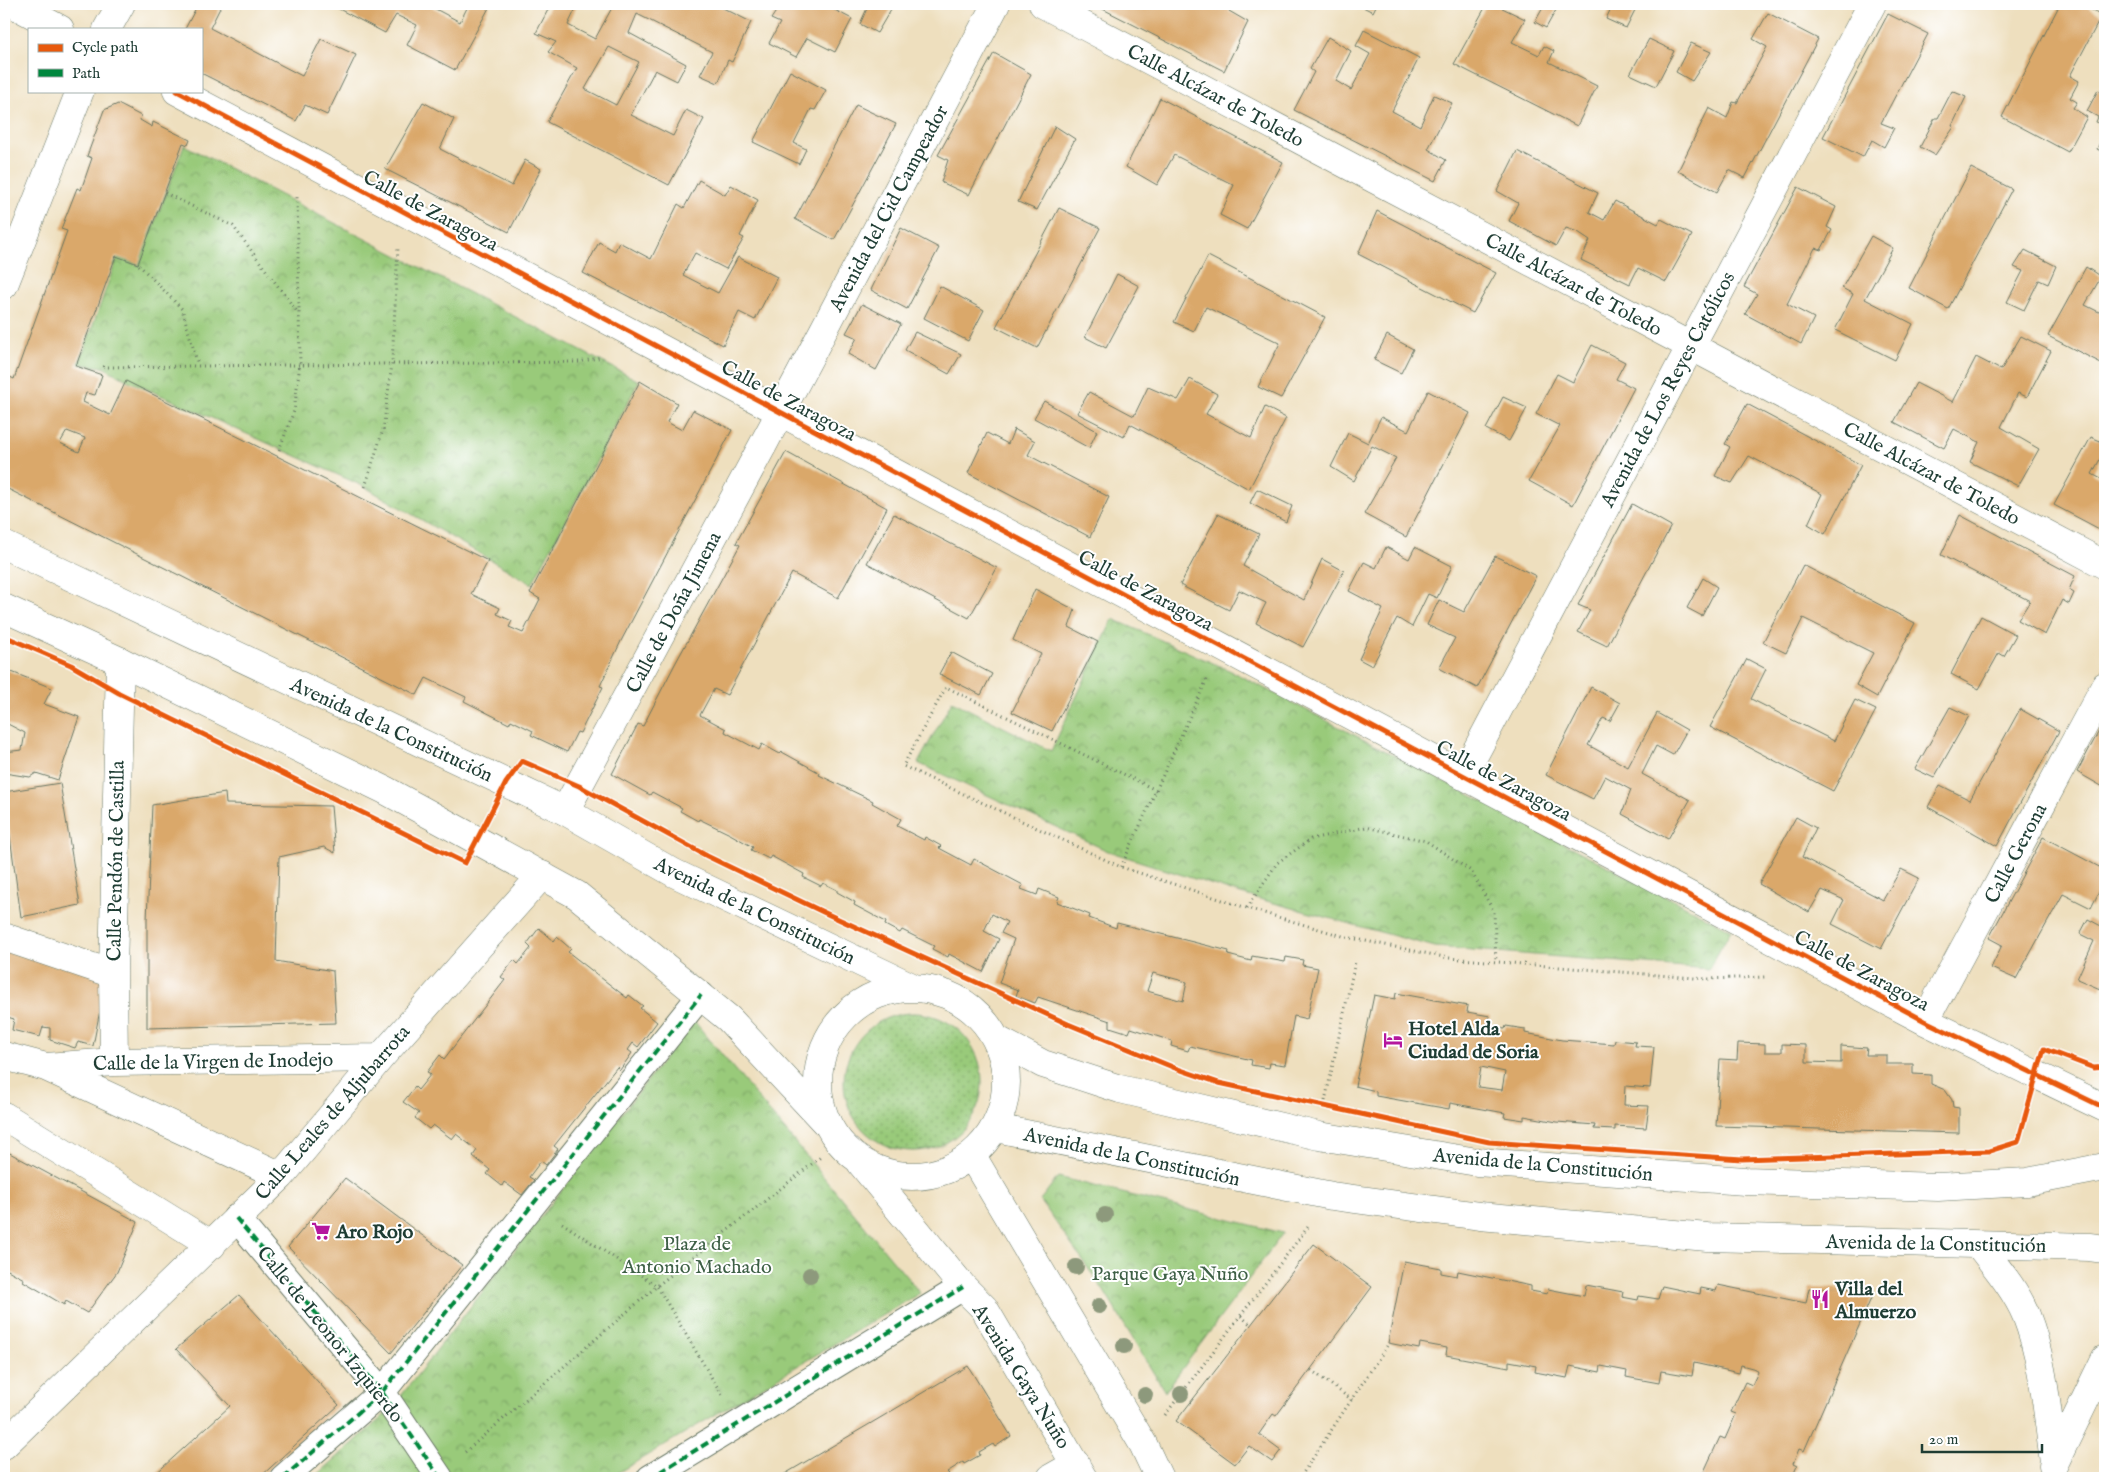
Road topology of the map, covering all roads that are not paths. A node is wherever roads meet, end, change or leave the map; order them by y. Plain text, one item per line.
1 (121, 4) edge
2 (996, 4) edge
3 (1042, 4) edge
4 (1872, 4) edge
5 (25, 7) edge
6 (58, 28) edge
7 (108, 28) edge
8 (80, 92) edge
9 (179, 92) edge
10 (4, 285) edge
11 (1689, 345) junction
12 (780, 412) junction
13 (4, 545) edge
14 (2105, 565) edge
15 (4, 608) edge
16 (120, 660) junction
17 (2105, 686) edge
18 (1463, 776) junction
19 (565, 811) junction
20 (542, 875) junction
21 (4, 937) edge
22 (113, 974) junction
23 (912, 987) junction
24 (701, 995) junction
25 (1925, 1021) junction
26 (996, 1039) junction
27 (4, 1056) edge
28 (380, 1058) junction
29 (114, 1062) junction
30 (46, 1067) junction
31 (2105, 1108) edge
32 (4, 1116) edge
33 (996, 1128) junction
34 (832, 1133) junction
35 (972, 1156) junction
36 (861, 1163) junction
37 (2105, 1167) edge
38 (281, 1176) junction
39 (236, 1218) junction
40 (1979, 1244) junction
41 (212, 1245) junction
42 (2105, 1249) edge
43 (963, 1287) junction
44 (2105, 1359) edge
45 (382, 1392) junction
46 (4, 1445) edge
47 (2050, 1470) edge
48 (1079, 1471) edge
49 (438, 1477) edge
50 (283, 1478) edge
51 (650, 1478) edge
52 (1051, 1478) edge
53 (1159, 1478) edge

1 - 7 street
2 - 12 street, Avenida del Cid Campeador
3 - 11 street, Calle Alcázar de Toledo
4 - 11 street, Avenida de Los Reyes Católicos
5 - 6 street
8 - 10 street
9 - 12 street, Calle de Zaragoza
11 - 14 street, Calle Alcázar de Toledo
11 - 18 street, Avenida de Los Reyes Católicos
12 - 18 street, Calle de Zaragoza
12 - 19 street, Calle de Doña Jimena
13 - 19 street, Avenida de la Constitución
15 - 16 street
16 - 20 street
16 - 22 street, Calle Pendón de Castilla
17 - 25 street, Calle Gerona
18 - 25 street, Calle de Zaragoza
19 - 23 street, Avenida de la Constitución
20 - 24 street
20 - 28 street, Calle Leales de Aljubarrota
21 - 22 street
22 - 29 street, Calle Pendón de Castilla
23 - 26 street
23 - 34 street
24 - 34 street
24 - 45 street
25 - 31 street, Calle de Zaragoza
26 - 33 street
26 - 37 street, Avenida de la Constitución
27 - 30 street, Calle de la Virgen de Inodejo
28 - 29 street, Calle de la Virgen de Inodejo
28 - 38 street, Calle Leales de Aljubarrota
29 - 30 street, Calle de la Virgen de Inodejo
30 - 38 street, Calle de la Virgen de Inodejo
32 - 41 street
33 - 35 street
33 - 40 street, Avenida de la Constitución
34 - 36 street
35 - 36 street
35 - 53 street
36 - 43 street, Avenida Gaya Nuño
38 - 39 street, Calle Leales de Aljubarrota
39 - 41 street, Calle Leales de Aljubarrota
39 - 45 street, Calle de Leonor Izquierdo
40 - 42 street, Avenida de la Constitución
40 - 47 street
41 - 46 street, Calle Leales de Aljubarrota
43 - 48 street, Avenida Gaya Nuño
43 - 51 street
44 - 47 street
45 - 49 street, Calle de Leonor Izquierdo
45 - 50 street
48 - 52 street

